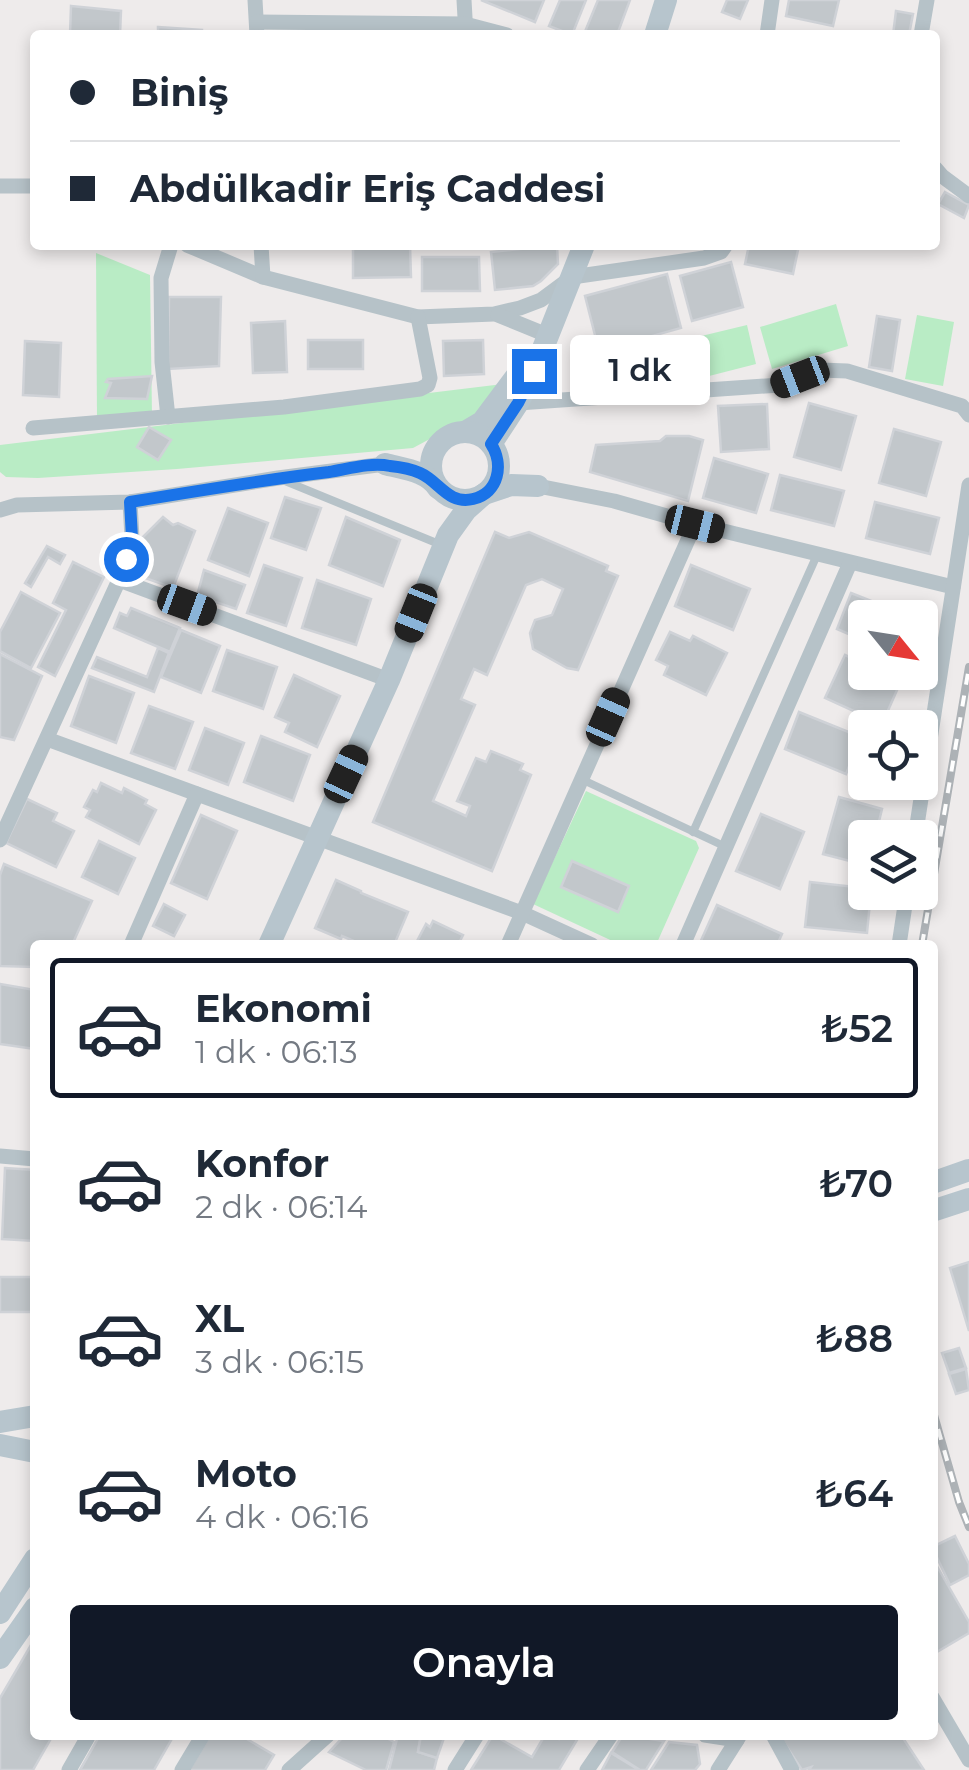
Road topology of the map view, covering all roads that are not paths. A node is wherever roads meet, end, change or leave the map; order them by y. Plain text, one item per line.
1 (255, 0) edge
2 (464, 0) edge
3 (666, 0) edge
4 (772, 0) edge
5 (927, 0) edge
6 (257, 29) edge
7 (466, 30) edge
8 (656, 30) edge
9 (768, 30) edge
10 (922, 30) edge
11 (940, 174) edge
12 (0, 186) edge
13 (30, 186) edge
14 (969, 196) edge
15 (169, 250) edge
16 (200, 250) edge
17 (261, 250) edge
18 (582, 250) edge
19 (722, 250) edge
20 (262, 277) junction
21 (572, 277) junction
22 (494, 314) junction
23 (418, 317) junction
24 (547, 335) junction
25 (518, 403) junction
26 (969, 415) edge
27 (168, 417) junction
28 (33, 428) dead end
29 (454, 436) junction
30 (494, 449) junction
31 (386, 464) junction
32 (278, 478) junction
33 (435, 482) junction
34 (969, 485) edge
35 (538, 486) junction
36 (484, 494) junction
37 (130, 502) junction
38 (0, 510) edge
39 (695, 524) junction
40 (446, 540) junction
41 (818, 555) junction
42 (850, 563) junction
43 (120, 580) junction
44 (954, 588) junction
45 (389, 680) junction
46 (46, 739) junction
47 (581, 779) junction
48 (197, 794) junction
49 (918, 820) edge
50 (693, 832) junction
51 (317, 837) junction
52 (0, 840) edge
53 (726, 848) junction
54 (904, 910) edge
55 (522, 914) junction
56 (133, 940) edge
57 (271, 940) edge
58 (510, 940) edge
59 (581, 940) edge
60 (686, 940) edge
61 (900, 940) edge
62 (0, 1156) edge
63 (30, 1159) edge
64 (969, 1170) edge
65 (938, 1181) edge
66 (969, 1198) edge
67 (938, 1209) edge
68 (30, 1417) edge
69 (0, 1422) edge
70 (0, 1445) edge
71 (30, 1451) edge
72 (30, 1566) edge
73 (0, 1613) edge
74 (30, 1616) edge
75 (0, 1658) edge
76 (938, 1707) edge
77 (85, 1740) edge
78 (201, 1740) edge
79 (322, 1740) edge
80 (473, 1740) edge
81 (607, 1740) edge
82 (736, 1740) edge
83 (776, 1740) edge
84 (969, 1760) edge
85 (69, 1770) edge
86 (182, 1770) edge
87 (289, 1770) edge
88 (454, 1770) edge
89 (586, 1770) edge
90 (718, 1770) edge
91 (792, 1770) edge

1 - 6 street
2 - 7 street
3 - 8 main road
4 - 9 street
5 - 10 street
6 - 7 street
11 - 14 street
12 - 13 street
15 - 27 street
16 - 20 street
17 - 20 street
18 - 21 main road
19 - 21 street
20 - 23 street
21 - 22 street
21 - 24 main road
22 - 23 street
22 - 24 street
23 - 27 street
24 - 25 main road
24 - 29 main road
25 - 26 street
25 - 30 main road
27 - 28 street
29 - 30 main road
29 - 31 main road
29 - 33 main road
30 - 35 main road
30 - 36 main road
31 - 32 street
31 - 33 main road
32 - 37 street
32 - 40 lane
33 - 36 main road
33 - 40 main road
34 - 44 street
35 - 36 main road
35 - 39 street
36 - 40 main road
37 - 38 street
37 - 43 street
39 - 41 street
39 - 47 street
40 - 45 main road
41 - 42 street
41 - 50 lane
42 - 44 street
42 - 53 street
43 - 45 street
43 - 46 street
44 - 49 street
45 - 51 main road
46 - 48 street
46 - 52 street
47 - 50 lane
47 - 55 street
48 - 51 street
48 - 56 street
50 - 53 lane
51 - 55 street
51 - 57 main road
53 - 60 street
54 - 61 street
55 - 58 street
55 - 59 street
62 - 63 street
64 - 65 main road
66 - 67 main road
68 - 69 main road
70 - 71 main road
72 - 73 main road
74 - 75 main road
76 - 84 street
77 - 85 street
78 - 86 street
79 - 87 street
80 - 88 street
81 - 89 street
82 - 90 street
83 - 91 street

